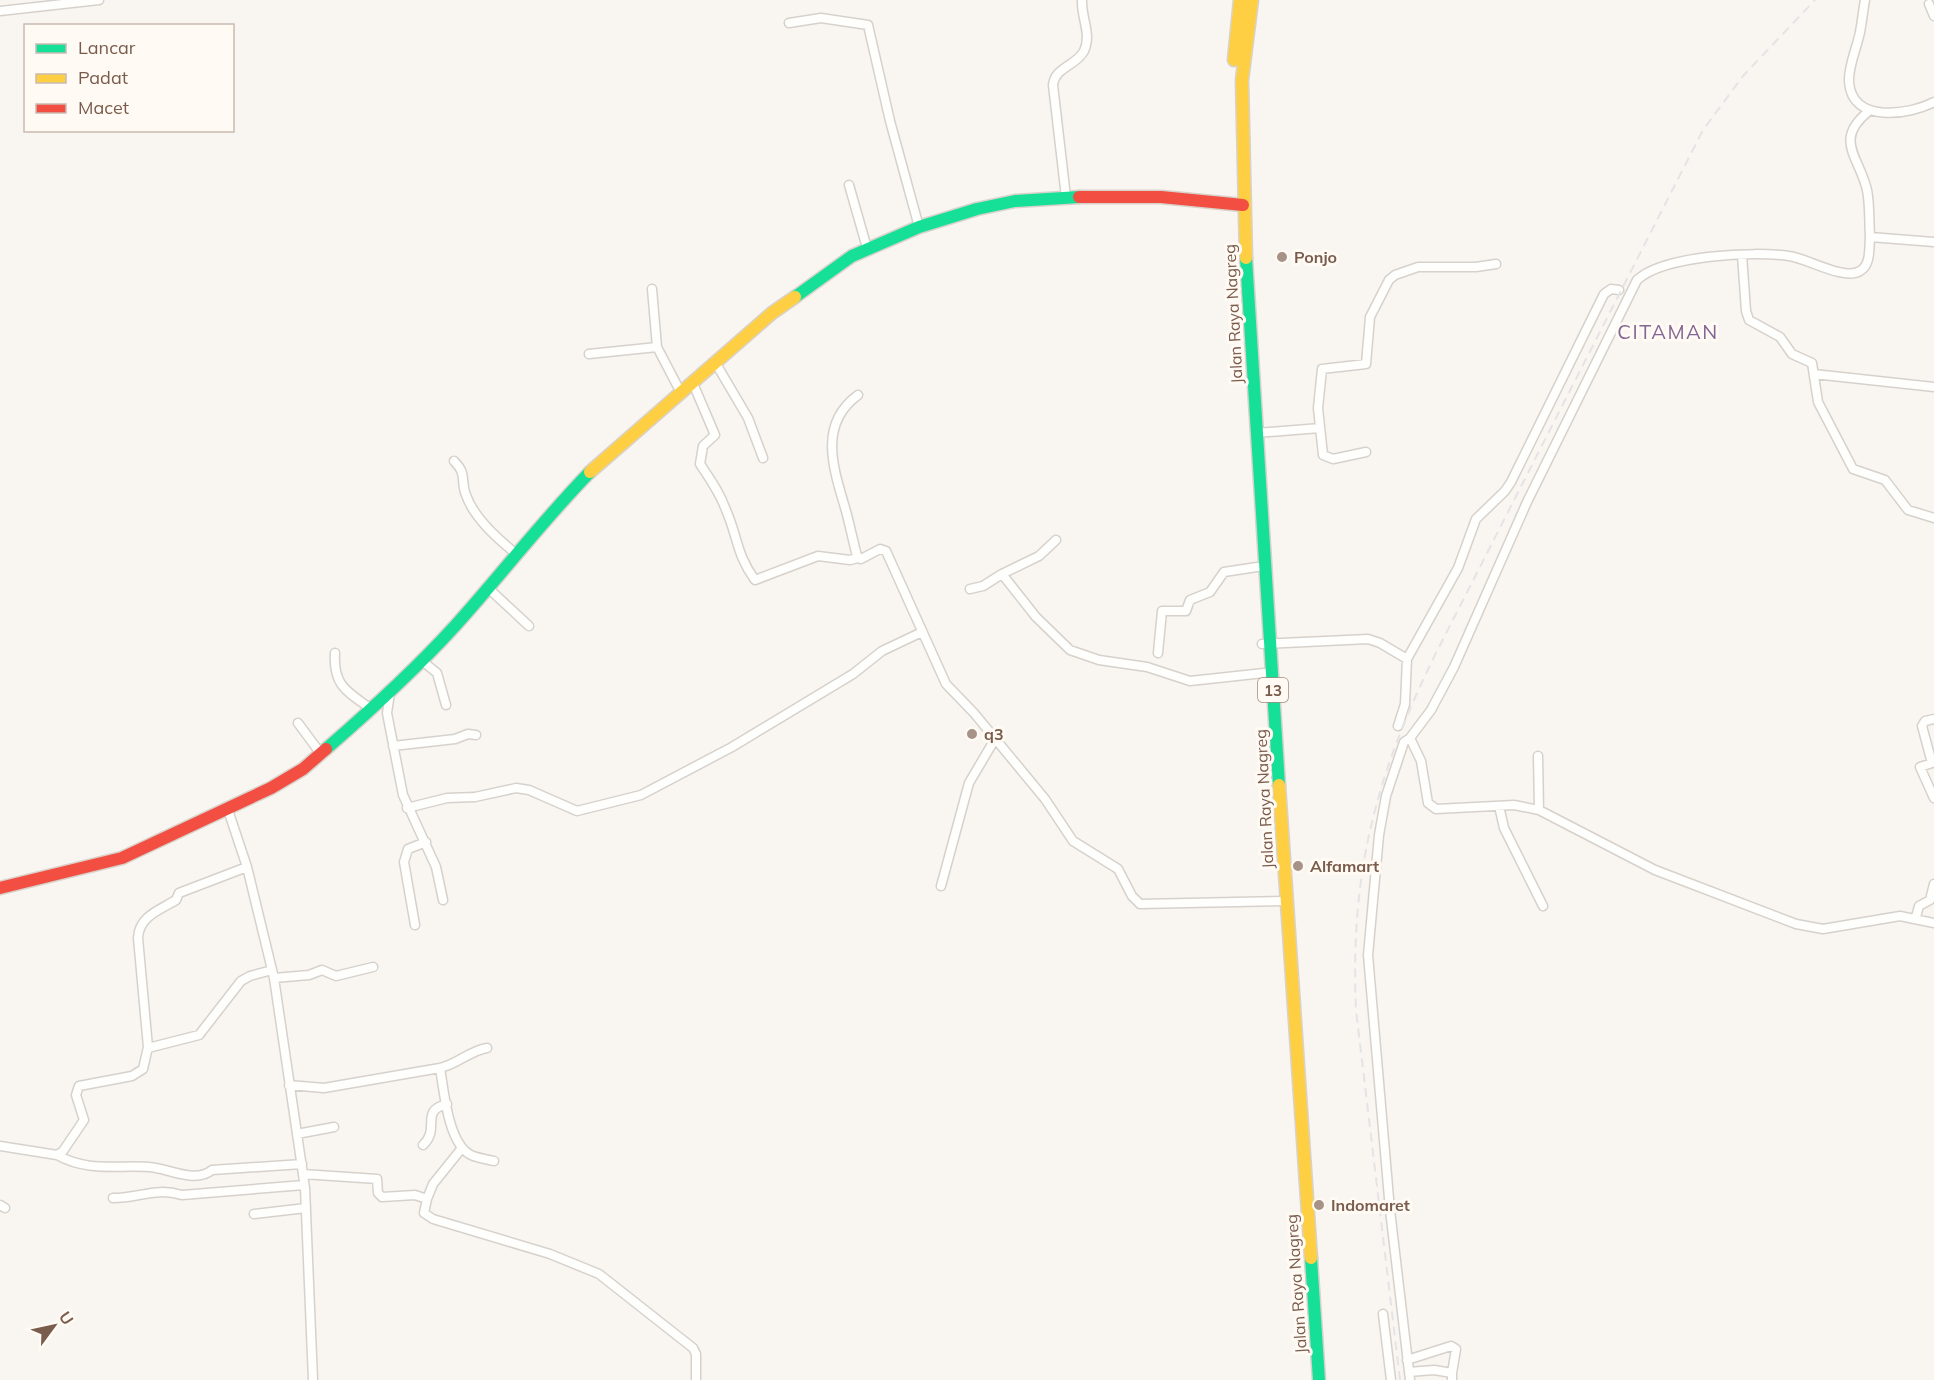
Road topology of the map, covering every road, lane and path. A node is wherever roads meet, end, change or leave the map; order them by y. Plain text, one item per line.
1 (98, 0) edge
2 (1082, 0) edge
3 (1240, 0) edge
4 (1252, 0) edge
5 (1864, 0) edge
6 (1929, 4) dead end
7 (0, 11) edge
8 (1934, 16) edge
9 (789, 23) dead end
10 (1934, 102) edge
11 (1869, 111) junction
12 (849, 185) dead end
13 (1066, 197) junction
14 (1239, 205) junction
15 (920, 227) junction
16 (1870, 237) junction
17 (1934, 242) edge
18 (867, 248) junction
19 (1739, 255) junction
20 (1496, 264) dead end
21 (652, 289) dead end
22 (1628, 290) junction
23 (657, 347) junction
24 (589, 354) dead end
25 (716, 362) junction
26 (1814, 374) junction
27 (692, 381) junction
28 (1934, 387) edge
29 (681, 391) junction
30 (858, 395) dead end
31 (1318, 428) junction
32 (1256, 433) junction
33 (1366, 452) dead end
34 (763, 458) dead end
35 (454, 460) dead end
36 (1934, 518) edge
37 (1056, 540) dead end
38 (515, 553) junction
39 (858, 558) junction
40 (1257, 567) junction
41 (1002, 574) junction
42 (487, 587) junction
43 (970, 590) dead end
44 (529, 626) dead end
45 (922, 632) junction
46 (1266, 643) junction
47 (335, 653) dead end
48 (1158, 653) dead end
49 (1407, 659) junction
50 (421, 660) junction
51 (1264, 673) junction
52 (390, 693) junction
53 (446, 705) dead end
54 (370, 708) junction
55 (1934, 719) edge
56 (298, 723) dead end
57 (1398, 726) dead end
58 (476, 735) dead end
59 (1410, 738) junction
60 (995, 740) junction
61 (393, 746) junction
62 (321, 754) junction
63 (1539, 756) dead end
64 (1934, 798) edge
65 (1499, 806) junction
66 (227, 807) junction
67 (407, 808) junction
68 (1539, 810) junction
69 (426, 842) junction
70 (247, 867) junction
71 (1934, 884) edge
72 (941, 886) dead end
73 (0, 888) edge
74 (443, 900) dead end
75 (1282, 900) junction
76 (1544, 906) dead end
77 (1916, 917) junction
78 (1934, 922) edge
79 (415, 925) dead end
80 (373, 967) dead end
81 (273, 974) junction
82 (147, 1048) junction
83 (487, 1048) dead end
84 (441, 1068) junction
85 (289, 1085) junction
86 (447, 1104) junction
87 (334, 1127) dead end
88 (297, 1134) junction
89 (423, 1145) dead end
90 (0, 1146) edge
91 (462, 1148) junction
92 (57, 1155) junction
93 (494, 1161) dead end
94 (302, 1164) junction
95 (303, 1174) junction
96 (304, 1185) junction
97 (113, 1198) dead end
98 (427, 1199) junction
99 (306, 1208) junction
100 (254, 1214) dead end
101 (1383, 1314) dead end
102 (1407, 1360) junction
103 (1409, 1376) edge
104 (1452, 1377) edge
105 (313, 1380) edge
106 (696, 1380) edge
107 (1310, 1380) edge
108 (1319, 1380) edge
109 (1390, 1380) edge

1 - 7 street
2 - 13 street
3 - 14 main road, Jalan Raya Nagreg / 13
4 - 14 main road, Jalan Raya Nagreg / 13
5 - 11 street
6 - 8 street
9 - 15 street
10 - 11 street
11 - 16 street
12 - 18 street
13 - 14 main road
13 - 15 main road
14 - 32 main road, Jalan Raya Nagreg / 13
14 - 40 main road, Jalan Raya Nagreg / 13
15 - 18 main road
16 - 17 street
16 - 19 street
18 - 25 main road
19 - 22 street
19 - 26 street
20 - 31 street
21 - 23 street
22 - 49 street
22 - 59 street
23 - 24 street
23 - 29 street
25 - 27 main road
25 - 34 street
26 - 28 street
26 - 36 street
27 - 29 main road
27 - 39 street
29 - 38 main road
30 - 39 street
31 - 32 street
31 - 33 street
32 - 46 main road, Jalan Raya Nagreg / 13
35 - 38 street
37 - 41 street
38 - 42 main road
39 - 45 street
40 - 46 main road, Jalan Raya Nagreg / 13
40 - 48 street
41 - 43 street
41 - 51 street
42 - 44 street
42 - 50 main road
45 - 60 street
45 - 67 street
46 - 49 street
46 - 51 main road, Jalan Raya Nagreg / 13
46 - 75 main road, Jalan Raya Nagreg / 13
47 - 54 street
49 - 57 street
50 - 52 main road
50 - 53 street
51 - 75 main road, Jalan Raya Nagreg / 13
52 - 54 main road
52 - 61 street
54 - 62 main road
55 - 64 street
56 - 62 street
58 - 61 street
59 - 65 street
59 - 102 street
60 - 72 street
60 - 75 street
61 - 67 street
62 - 66 main road
63 - 68 street
65 - 68 street
65 - 76 street
66 - 70 street
66 - 73 main road
67 - 69 street
68 - 77 street
69 - 74 street
69 - 79 street
70 - 81 street
70 - 82 street
71 - 77 street
75 - 107 main road, Jalan Raya Nagreg / 13
75 - 108 main road, Jalan Raya Nagreg / 13
77 - 78 street
80 - 81 street
81 - 82 street
81 - 85 street
82 - 92 street
83 - 84 street
84 - 85 street
84 - 86 street
85 - 88 street
86 - 89 street
86 - 91 street
87 - 88 street
88 - 94 street
90 - 92 street
91 - 93 street
91 - 98 street
92 - 94 street
94 - 95 street
95 - 96 street
95 - 98 street
96 - 97 street
96 - 99 street
98 - 106 street
99 - 100 street
99 - 105 street
101 - 109 street
102 - 103 street
102 - 104 street
103 - 104 street

